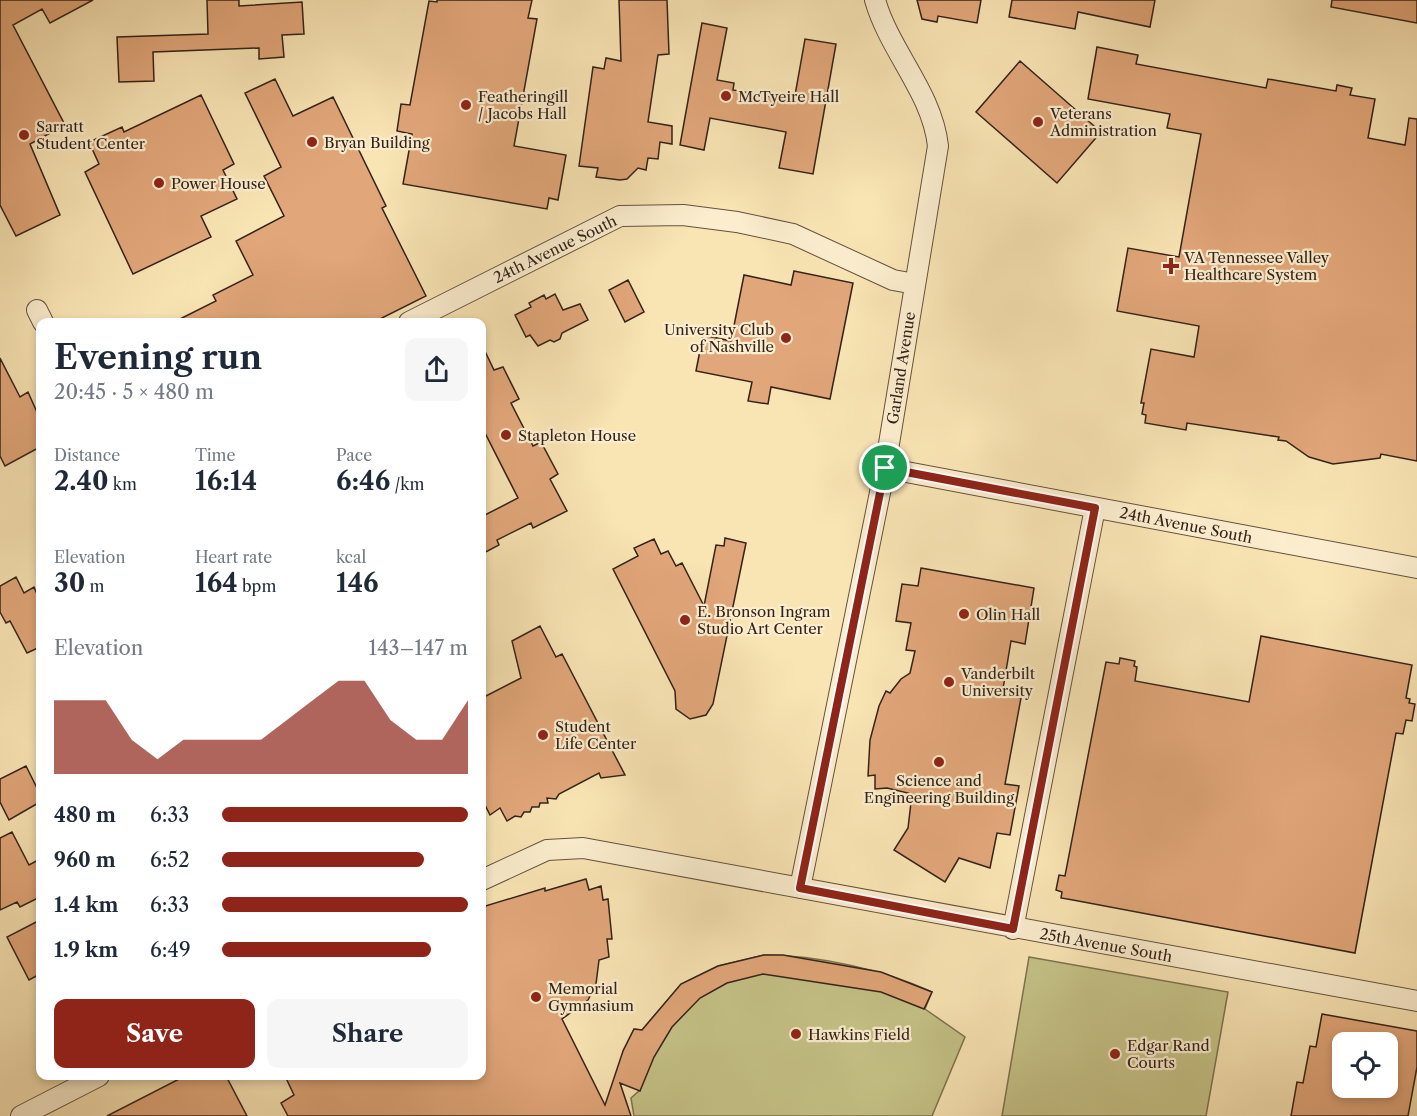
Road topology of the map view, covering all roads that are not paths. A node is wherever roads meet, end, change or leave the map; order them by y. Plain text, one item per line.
1 (875, 0) edge
2 (915, 284) junction
3 (417, 318) edge
4 (885, 468) junction
5 (1095, 508) junction
6 (1417, 568) edge
7 (486, 878) edge
8 (800, 888) junction
9 (1013, 929) junction
10 (1417, 1001) edge
11 (93, 1080) edge
12 (43, 1111) edge
13 (21, 1116) edge

1 - 2 street, Garland Avenue
2 - 3 street, 24th Avenue South
2 - 4 street, Garland Avenue
4 - 5 street, 24th Avenue South
4 - 8 street, Garland Avenue
5 - 6 street, 24th Avenue South
5 - 9 street
7 - 8 street, 25th Avenue South
8 - 9 street, 25th Avenue South
9 - 10 street, 25th Avenue South
11 - 12 street
12 - 13 street

